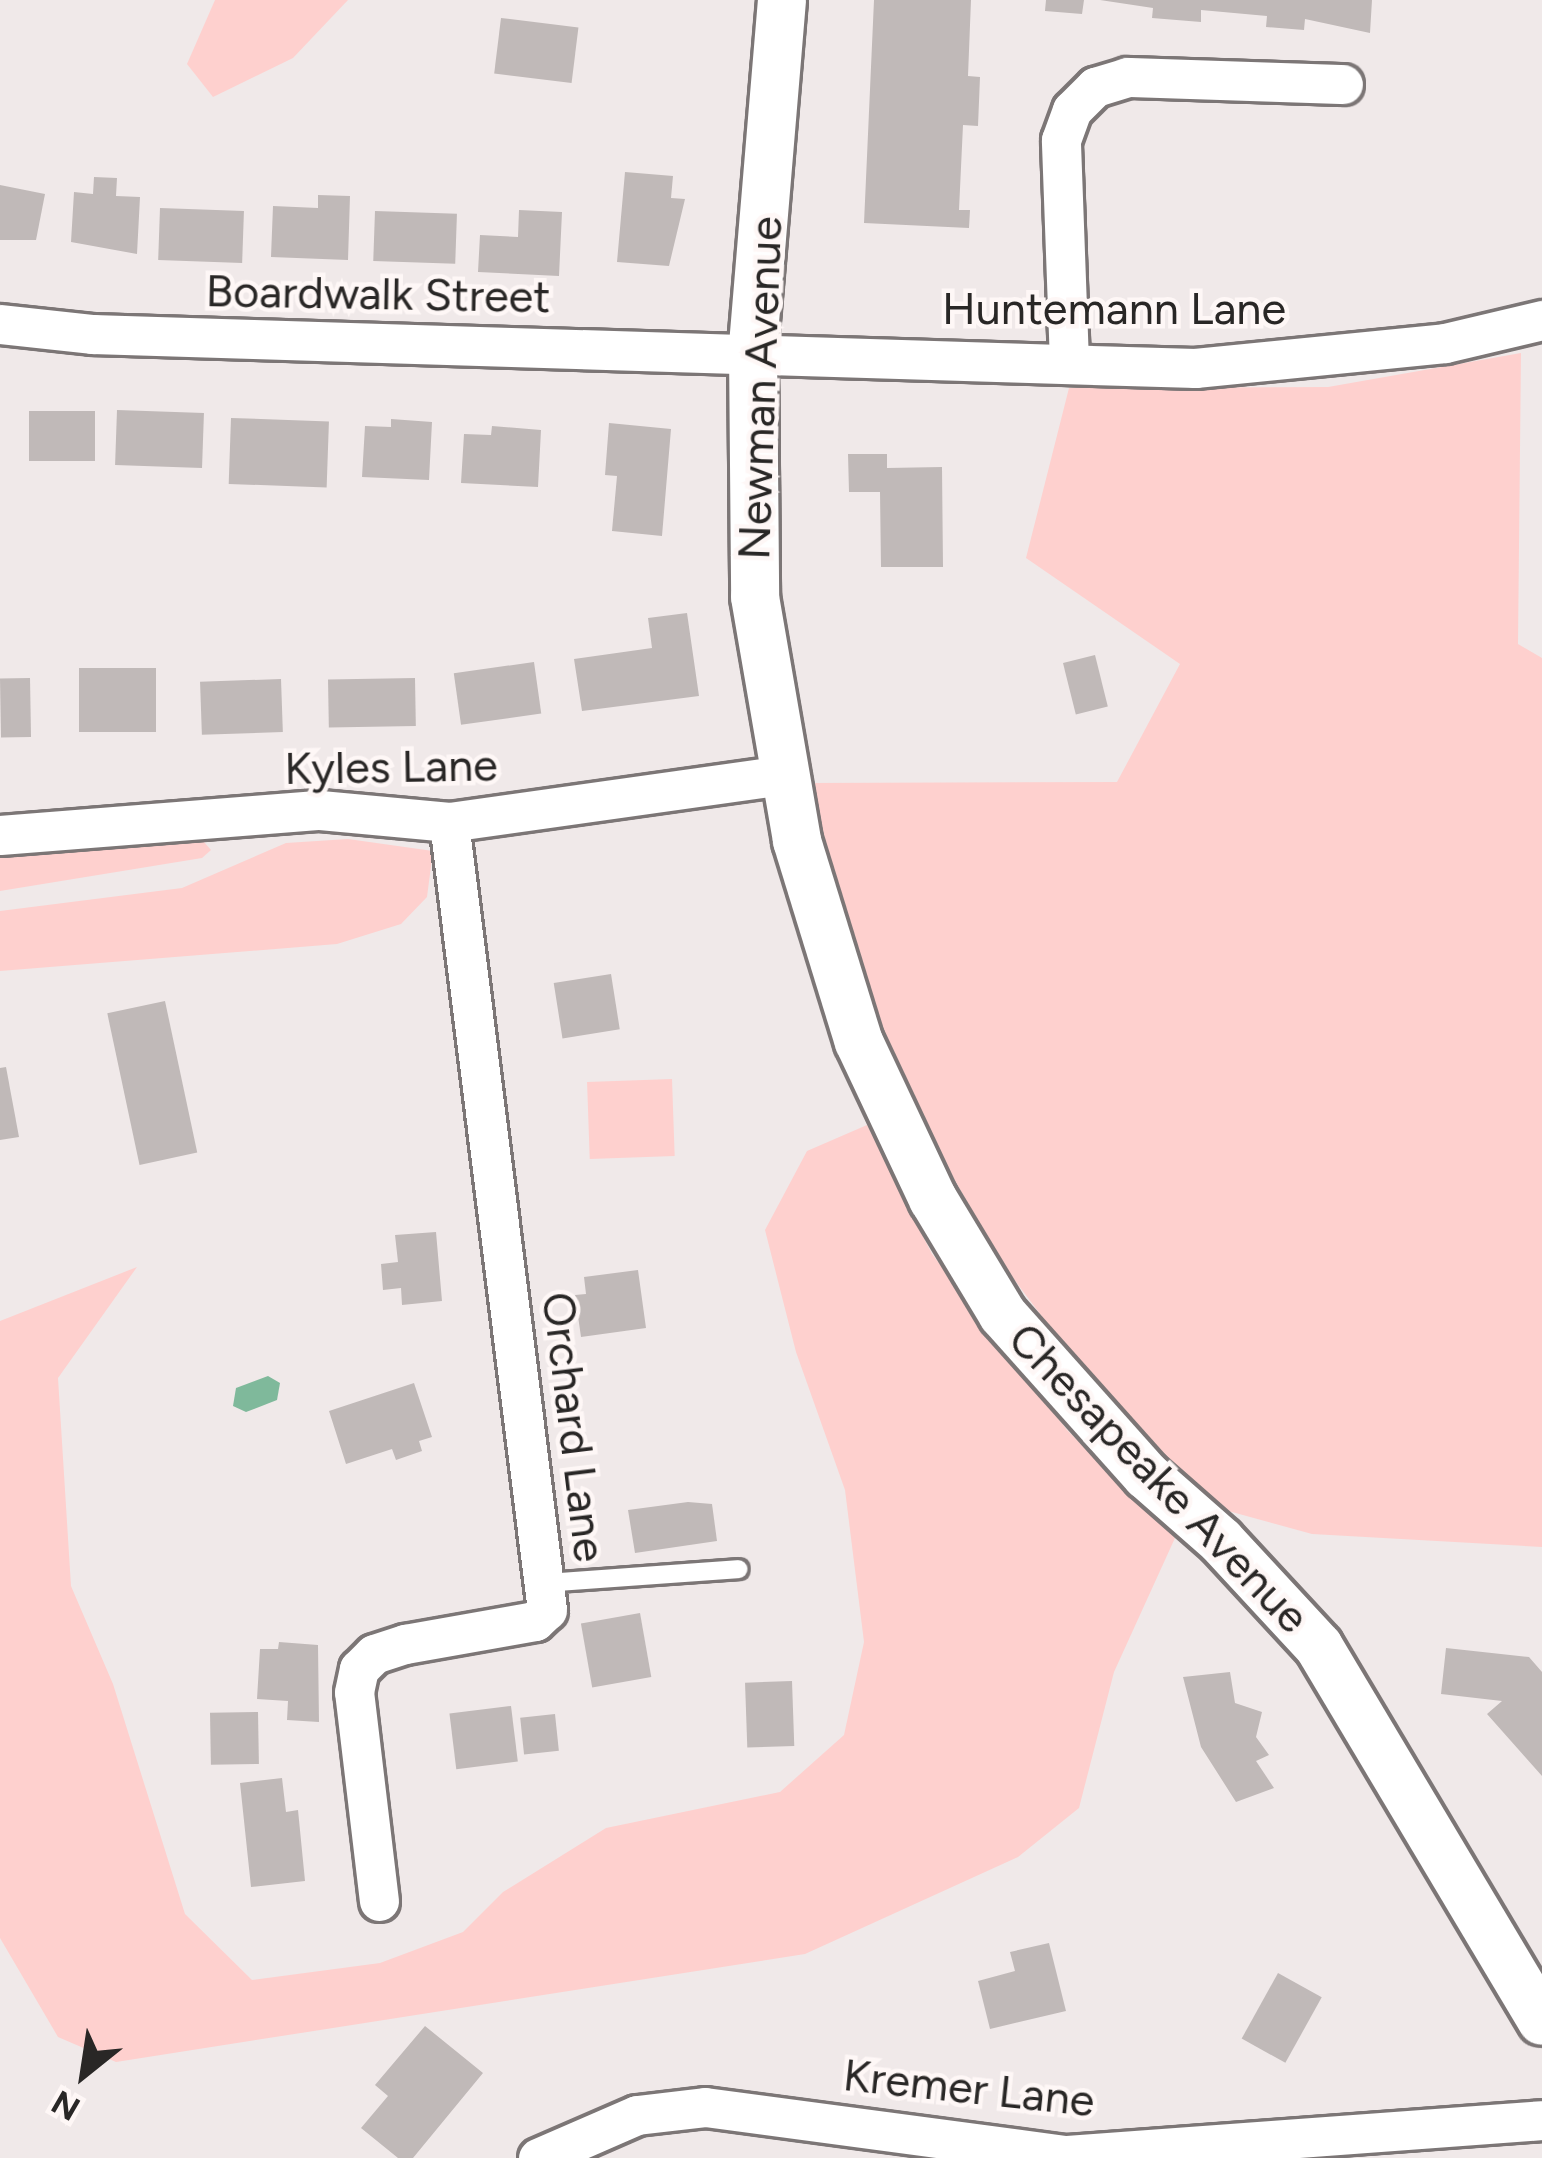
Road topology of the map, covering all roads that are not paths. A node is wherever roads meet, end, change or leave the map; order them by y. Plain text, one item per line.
1 (782, 0) edge
2 (1343, 84) dead end
3 (1542, 320) edge
4 (0, 324) edge
5 (753, 349) junction
6 (1069, 362) junction
7 (782, 775) junction
8 (449, 822) junction
9 (0, 835) edge
10 (738, 1570) dead end
11 (545, 1583) junction
12 (379, 1901) dead end
13 (1542, 2021) edge
14 (1542, 2120) edge
15 (538, 2158) edge

1 - 5 street, Newman Avenue
2 - 6 street
3 - 6 street, Huntemann Lane
4 - 5 street, Boardwalk Street
5 - 6 street, Huntemann Lane
5 - 7 street, Newman Avenue
7 - 8 street, Kyles Lane
7 - 13 street, Chesapeake Avenue
8 - 9 street, Kyles Lane
8 - 11 street, Orchard Lane
10 - 11 lane
11 - 12 street, Orchard Lane
14 - 15 street, Kremer Lane

